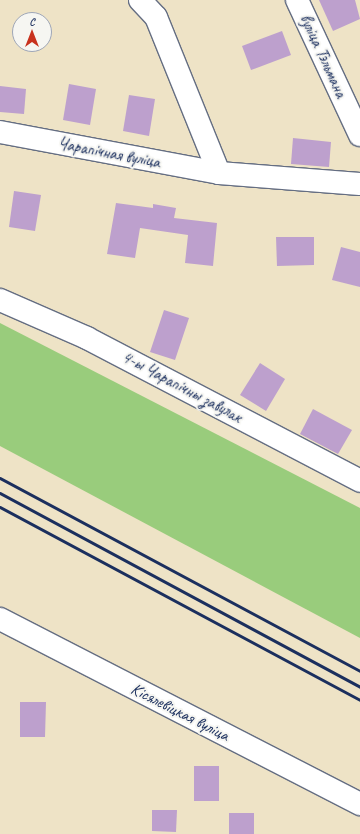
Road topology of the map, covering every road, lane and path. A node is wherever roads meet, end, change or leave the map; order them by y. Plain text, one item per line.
1 (140, 0) edge
2 (297, 0) edge
3 (0, 132) edge
4 (360, 134) edge
5 (219, 173) junction
6 (360, 184) edge
7 (0, 300) edge
8 (360, 481) edge
9 (0, 619) edge
10 (360, 804) edge

1 - 5 street
2 - 4 street, вуліца Тэльмана
3 - 5 street, Чарапічная вуліца
5 - 6 street, Чарапічная вуліца
7 - 8 street, 4-ы Чарапічны завулак
9 - 10 street, Кісялевіцкая вуліца

